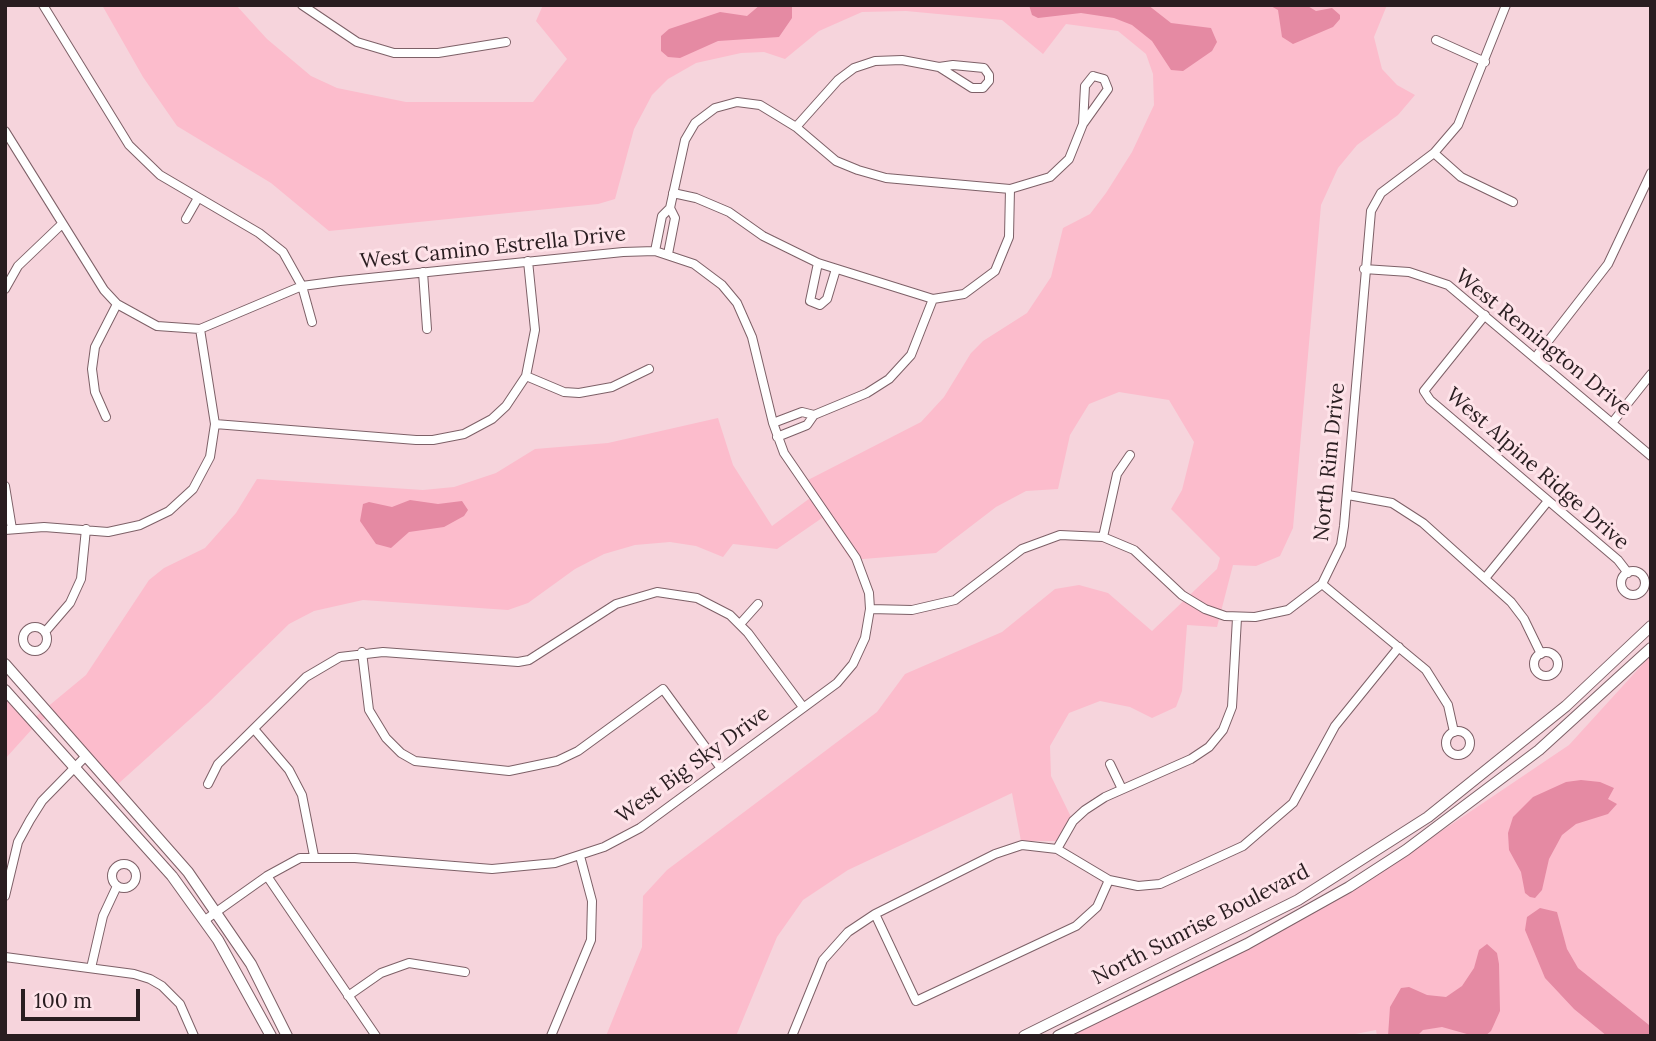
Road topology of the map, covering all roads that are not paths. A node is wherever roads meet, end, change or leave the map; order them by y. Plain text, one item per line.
1 (43, 5) edge
2 (1506, 5) edge
3 (308, 7) edge
4 (1436, 40) dead end
5 (506, 42) dead end
6 (1485, 62) junction
7 (939, 66) junction
8 (1083, 124) junction
9 (796, 127) junction
10 (5, 131) edge
11 (1434, 153) junction
12 (1651, 173) edge
13 (1010, 189) junction
14 (673, 193) junction
15 (198, 198) junction
16 (1513, 202) dead end
17 (670, 208) junction
18 (186, 219) dead end
19 (62, 224) junction
20 (654, 251) junction
21 (668, 254) junction
22 (528, 261) junction
23 (818, 264) junction
24 (836, 269) junction
25 (1364, 269) junction
26 (423, 272) junction
27 (302, 286) junction
28 (5, 289) edge
29 (933, 299) junction
30 (117, 304) junction
31 (1485, 315) junction
32 (312, 322) dead end
33 (200, 329) junction
34 (427, 329) dead end
35 (1535, 358) junction
36 (649, 369) dead end
37 (1651, 374) edge
38 (526, 376) junction
39 (814, 415) junction
40 (106, 417) dead end
41 (772, 423) junction
42 (1612, 423) junction
43 (215, 424) junction
44 (777, 438) junction
45 (1130, 455) dead end
46 (1651, 456) edge
47 (5, 486) edge
48 (1348, 495) junction
49 (1548, 502) junction
50 (8, 529) edge
51 (86, 530) junction
52 (1102, 537) junction
53 (1628, 573) dead end
54 (1486, 578) junction
55 (1322, 584) junction
56 (758, 604) dead end
57 (870, 609) junction
58 (1237, 618) junction
59 (741, 623) junction
60 (1651, 626) edge
61 (45, 632) dead end
62 (1399, 647) junction
63 (1651, 648) edge
64 (362, 652) junction
65 (1541, 654) dead end
66 (5, 664) edge
67 (5, 690) edge
68 (803, 707) junction
69 (254, 729) junction
70 (1454, 732) dead end
71 (85, 757) junction
72 (1110, 764) dead end
73 (74, 767) junction
74 (720, 768) junction
75 (208, 784) dead end
76 (1122, 789) junction
77 (1057, 849) junction
78 (314, 856) junction
79 (580, 856) junction
80 (267, 876) junction
81 (1109, 880) junction
82 (117, 886) dead end
83 (5, 896) edge
84 (217, 912) junction
85 (875, 914) junction
86 (205, 920) junction
87 (5, 957) edge
88 (92, 968) junction
89 (465, 972) dead end
90 (348, 996) junction
91 (194, 1036) edge
92 (271, 1036) edge
93 (286, 1036) edge
94 (376, 1036) edge
95 (551, 1036) edge
96 (792, 1036) edge
97 (1024, 1036) edge
98 (1058, 1036) edge

1 - 15 street
2 - 6 street, North Rim Drive
3 - 5 street
4 - 6 street
6 - 11 street, North Rim Drive
7 - 7 street
7 - 9 street
8 - 8 street
8 - 13 street
9 - 13 street
9 - 14 street
10 - 19 street, West Camino Estrella Drive
11 - 16 street
11 - 25 street, North Rim Drive
12 - 35 street
13 - 29 street
14 - 17 street
14 - 23 street
15 - 18 street
15 - 27 street
17 - 20 street
17 - 21 street
19 - 28 street
19 - 30 street, West Camino Estrella Drive
20 - 21 street, West Camino Estrella Drive
20 - 22 street, West Camino Estrella Drive
21 - 41 street, West Camino Estrella Drive
22 - 26 street, West Camino Estrella Drive
22 - 38 street
23 - 24 street
23 - 24 street
24 - 29 street
25 - 31 street, West Remington Drive
25 - 48 street, North Rim Drive
26 - 27 street, West Camino Estrella Drive
26 - 34 street
27 - 32 street
27 - 33 street, West Camino Estrella Drive
29 - 39 street
30 - 33 street, West Camino Estrella Drive
30 - 40 street
31 - 35 street, West Remington Drive
31 - 49 street, West Alpine Ridge Drive
33 - 43 street
35 - 42 street, West Remington Drive
36 - 38 street
37 - 42 street
38 - 43 street
39 - 41 street
39 - 44 street
41 - 44 street, West Camino Estrella Drive
42 - 46 street, West Remington Drive
43 - 51 street
44 - 57 street, West Camino Estrella Drive
45 - 52 street
47 - 50 street
48 - 54 street
48 - 55 street, North Rim Drive
49 - 53 street, West Alpine Ridge Drive
49 - 54 street
50 - 51 street
51 - 61 street
52 - 57 street, North Rim Drive
52 - 58 street, North Rim Drive
54 - 65 street
55 - 58 street, North Rim Drive
55 - 62 street
56 - 59 street
57 - 68 street, West Big Sky Drive
58 - 76 street
59 - 64 street
59 - 68 street
60 - 97 street, North Sunrise Boulevard
62 - 70 street
62 - 81 street
63 - 98 street, North Sunrise Boulevard
64 - 69 street
64 - 74 street
66 - 71 street
67 - 73 street
68 - 74 street, West Big Sky Drive
69 - 75 street
69 - 78 street
71 - 73 street
71 - 84 street
72 - 76 street
73 - 83 street
73 - 86 street
74 - 79 street, West Big Sky Drive
76 - 77 street
77 - 81 street
77 - 85 street
78 - 79 street, West Big Sky Drive
78 - 80 street, West Big Sky Drive
79 - 95 street
80 - 84 street, West Big Sky Drive
80 - 90 street
81 - 85 street
82 - 88 street
84 - 86 street, West Big Sky Drive
84 - 93 street
85 - 96 street
86 - 92 street
87 - 88 street
88 - 91 street
89 - 90 street
90 - 94 street

